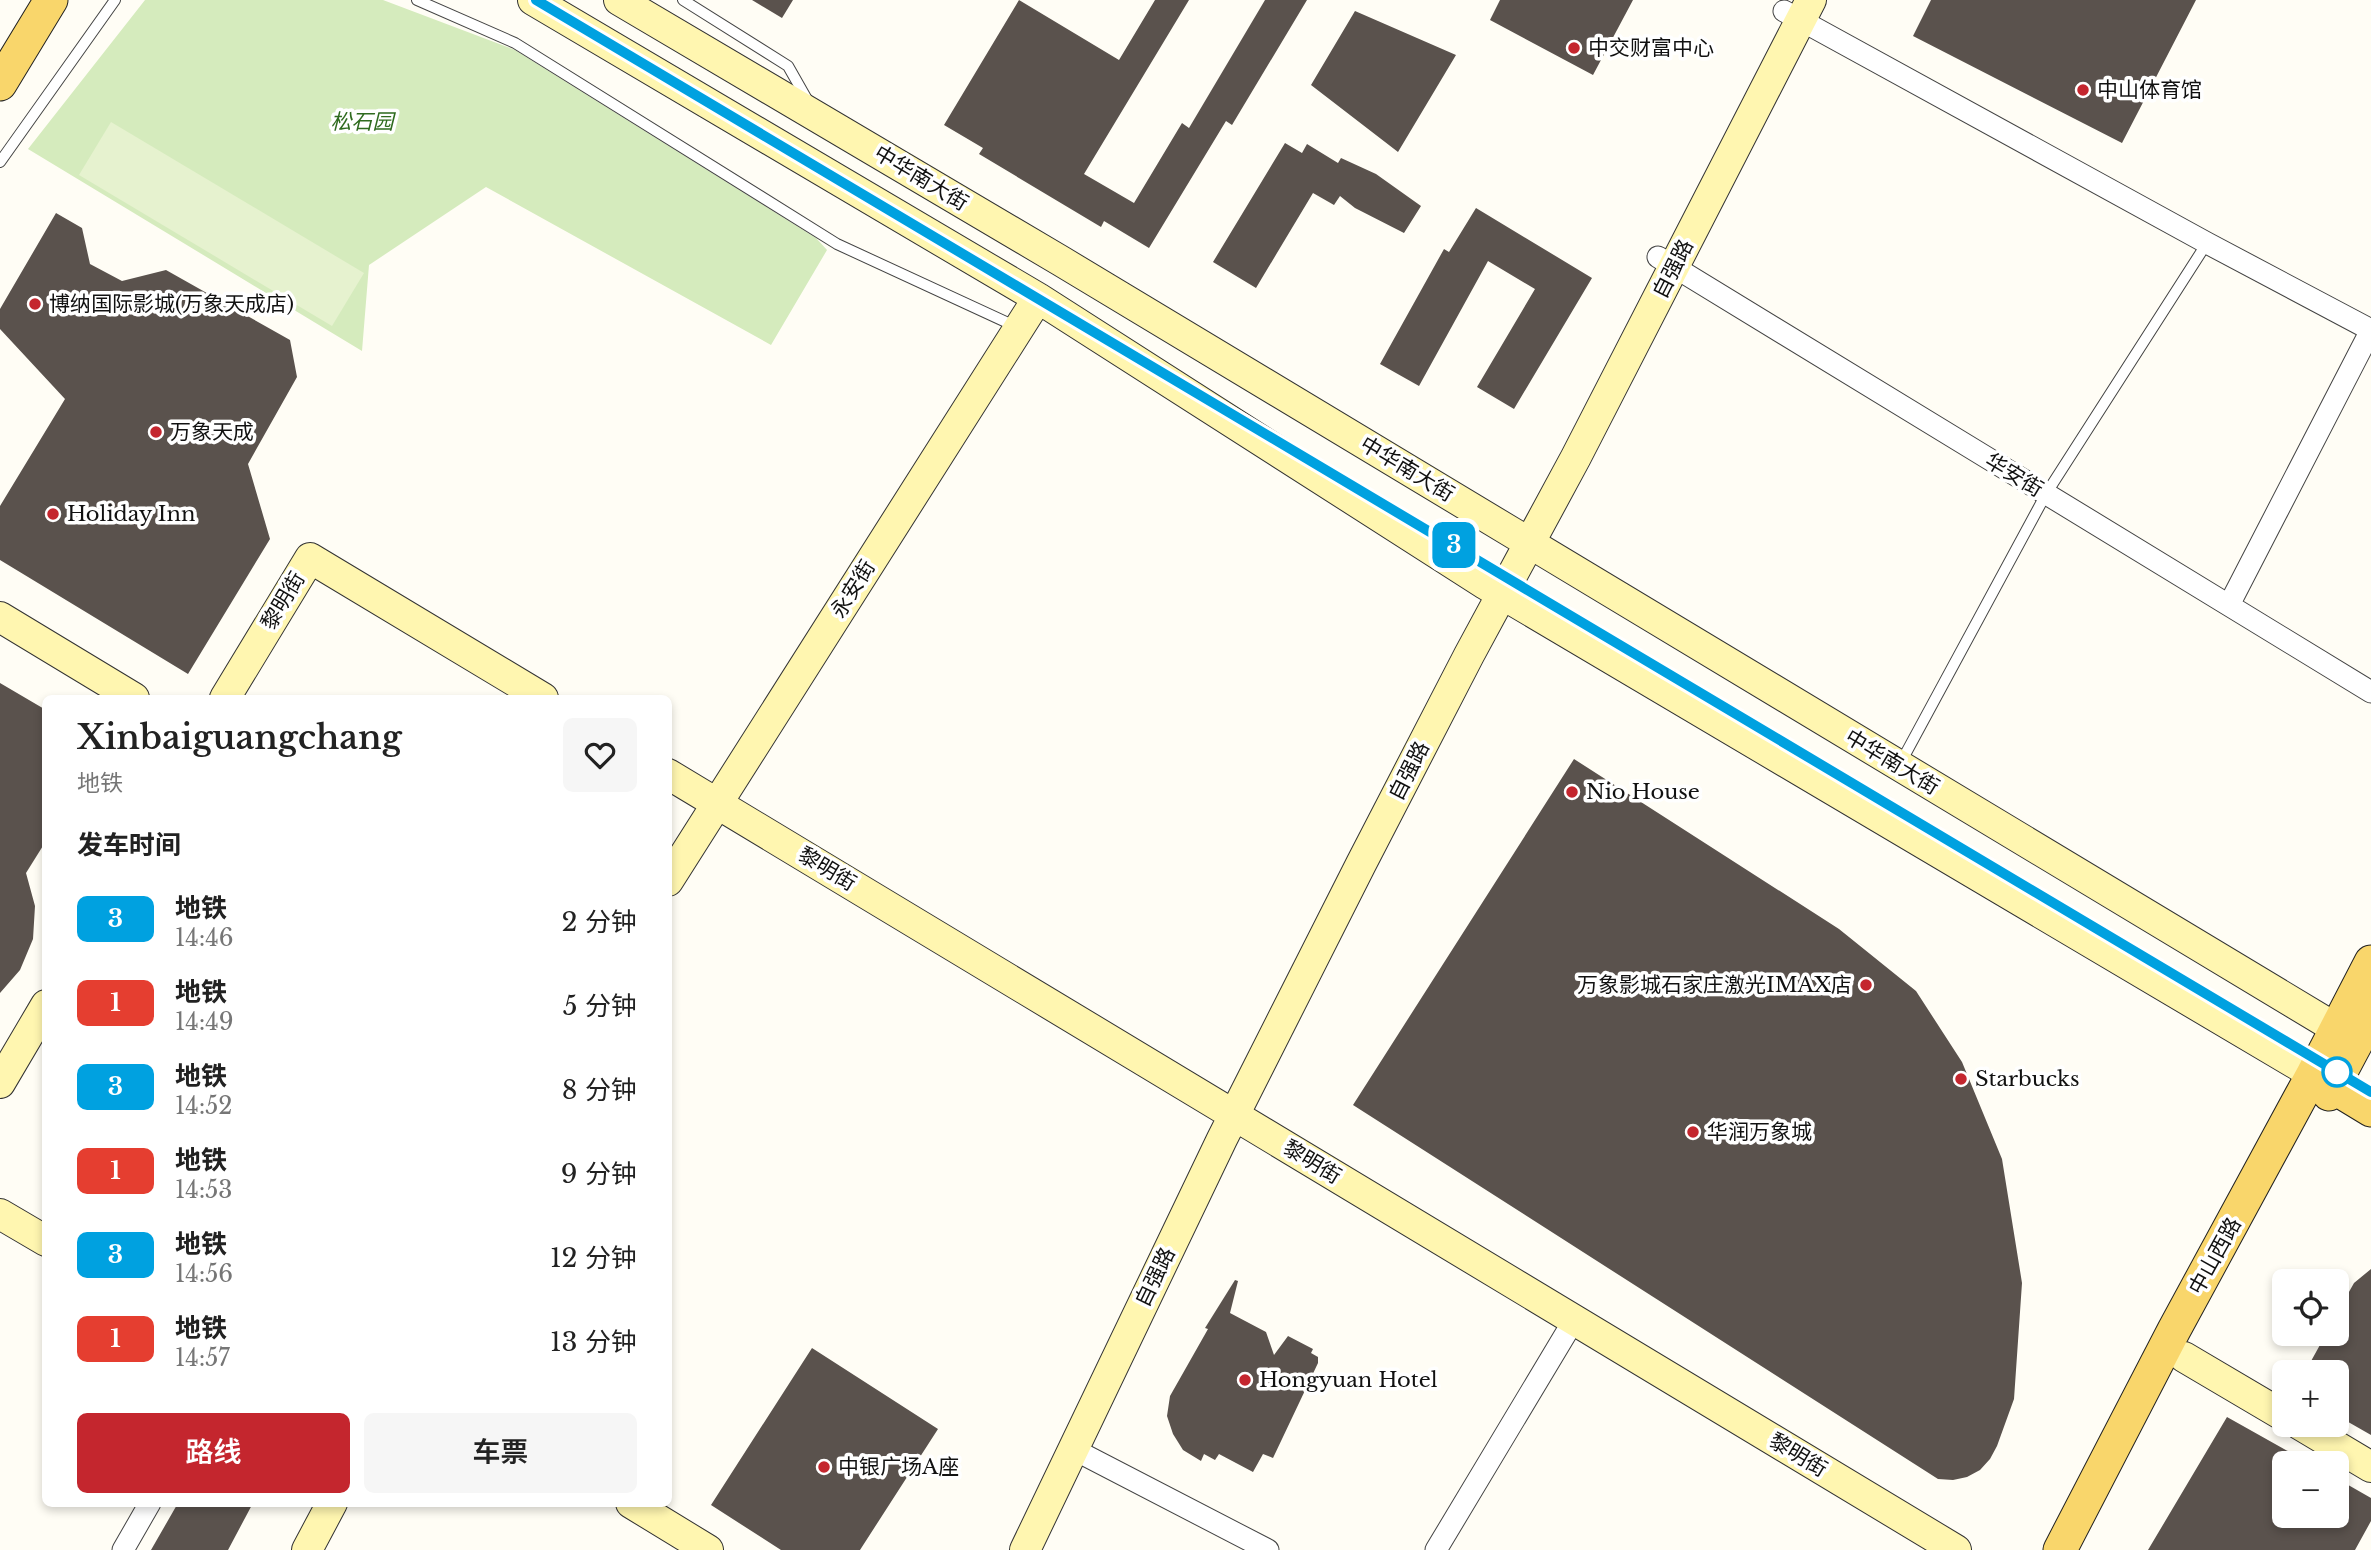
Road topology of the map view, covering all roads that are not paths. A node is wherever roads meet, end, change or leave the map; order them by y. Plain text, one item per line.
1 (51, 0) edge
2 (115, 0) edge
3 (417, 0) edge
4 (533, 0) edge
5 (619, 0) edge
6 (683, 0) edge
7 (1796, 8) edge
8 (0, 85) edge
9 (817, 117) junction
10 (0, 162) edge
11 (2207, 243) junction
12 (1666, 262) junction
13 (1038, 298) junction
14 (1019, 328) junction
15 (2371, 330) edge
16 (2046, 494) junction
17 (1521, 538) junction
18 (1494, 589) junction
19 (2229, 605) junction
20 (0, 617) edge
21 (2371, 692) edge
22 (129, 695) edge
23 (227, 695) edge
24 (538, 695) edge
25 (1899, 766) junction
26 (672, 776) edge
27 (717, 803) junction
28 (672, 875) edge
29 (2371, 962) edge
30 (42, 1012) edge
31 (2359, 1034) edge
32 (2323, 1080) junction
33 (0, 1083) edge
34 (1226, 1110) junction
35 (2371, 1110) edge
36 (0, 1214) edge
37 (42, 1239) edge
38 (1574, 1320) junction
39 (2184, 1357) junction
40 (2272, 1409) edge
41 (2321, 1437) edge
42 (1073, 1449) junction
43 (2371, 1467) edge
44 (148, 1507) edge
45 (330, 1507) edge
46 (638, 1507) edge
47 (123, 1550) edge
48 (307, 1550) edge
49 (708, 1550) edge
50 (1004, 1550) edge
51 (1025, 1550) edge
52 (1268, 1550) edge
53 (1436, 1550) edge
54 (1956, 1550) edge
55 (2060, 1550) edge
56 (2085, 1550) edge

1 - 8 main road
2 - 10 lane
3 - 14 lane
4 - 13 main road, 中华南大街
5 - 9 main road, 中华南大街
6 - 9 lane
7 - 11 street
7 - 12 main road, 自强路
9 - 17 main road, 中华南大街
11 - 15 street
11 - 16 lane
12 - 16 street, 华安街
12 - 17 main road, 自强路
13 - 14 main road, 永安街
13 - 18 main road, 中华南大街
14 - 27 main road, 永安街
15 - 19 street
16 - 19 street, 华安街
16 - 25 lane
17 - 18 main road, 自强路
17 - 25 main road, 中华南大街
18 - 32 main road, 中华南大街
18 - 34 main road, 自强路
19 - 21 street, 华安街
20 - 22 main road
23 - 24 main road, 黎明街
25 - 31 main road, 中华南大街
26 - 27 main road, 黎明街
27 - 28 main road, 永安街
27 - 34 main road, 黎明街
29 - 31 main road, 中山西路
30 - 33 main road
31 - 32 main road, 中山西路
32 - 35 main road
32 - 39 main road, 中山西路
32 - 55 main road, 中山西路
34 - 38 main road, 黎明街
34 - 42 main road, 自强路
34 - 50 main road, 自强路
36 - 37 main road
38 - 53 street
38 - 54 main road, 黎明街
39 - 40 main road
39 - 56 main road, 中山西路
41 - 43 main road
42 - 51 main road, 自强路
42 - 52 street
44 - 47 street
45 - 48 main road
46 - 49 main road

